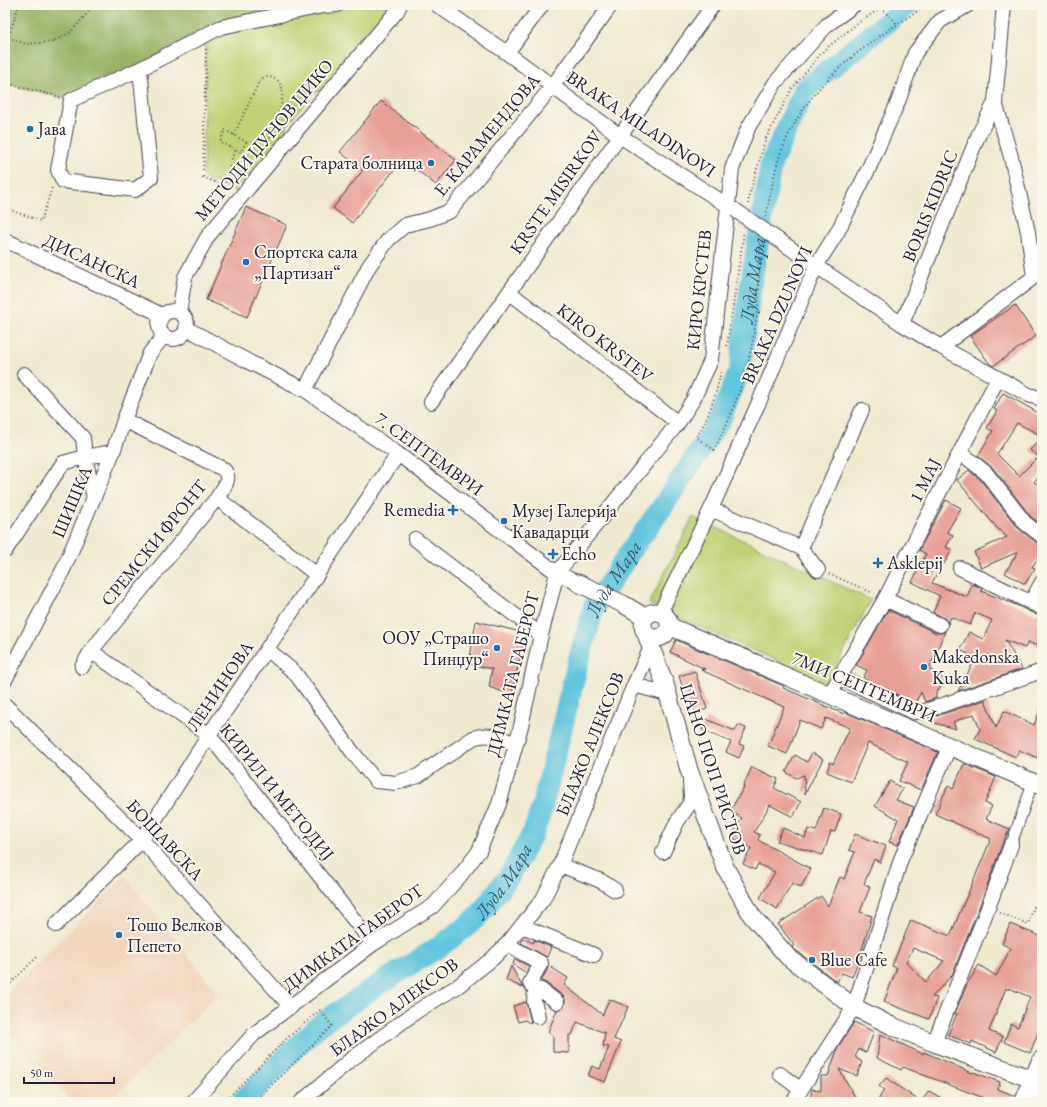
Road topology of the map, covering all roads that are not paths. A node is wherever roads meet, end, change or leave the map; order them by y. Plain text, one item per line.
1 (337, 5) edge
2 (437, 5) edge
3 (542, 5) edge
4 (611, 5) edge
5 (713, 5) edge
6 (854, 5) edge
7 (968, 5) edge
8 (1004, 5) edge
9 (395, 7) edge
10 (507, 53) junction
11 (140, 69) junction
12 (552, 87) junction
13 (995, 102) junction
14 (620, 136) junction
15 (736, 209) junction
16 (5, 240) edge
17 (811, 262) junction
18 (1038, 279) edge
19 (509, 292) junction
20 (179, 312) junction
21 (162, 315) junction
22 (902, 324) junction
23 (186, 328) junction
24 (164, 336) junction
25 (941, 347) junction
26 (24, 374) dead end
27 (998, 378) junction
28 (305, 390) junction
29 (1042, 399) edge
30 (431, 402) dead end
31 (862, 410) dead end
32 (124, 420) junction
33 (678, 423) junction
34 (113, 452) junction
35 (960, 452) junction
36 (398, 454) junction
37 (85, 457) junction
38 (94, 498) junction
39 (218, 498) junction
40 (711, 509) junction
41 (1042, 536) edge
42 (415, 539) dead end
43 (801, 548) junction
44 (5, 551) edge
45 (960, 568) dead end
46 (818, 570) road end
47 (557, 573) junction
48 (317, 575) junction
49 (1042, 582) edge
50 (578, 584) joint
51 (885, 599) junction
52 (1036, 605) edge
53 (658, 619) junction
54 (940, 625) dead end
55 (541, 636) junction
56 (652, 640) junction
57 (267, 649) junction
58 (91, 651) junction
59 (82, 667) dead end
60 (1042, 671) edge
61 (840, 677) junction
62 (5, 680) edge
63 (634, 685) junction
64 (667, 694) junction
65 (830, 694) junction
66 (5, 705) edge
67 (209, 735) junction
68 (516, 744) junction
69 (950, 746) junction
70 (689, 770) junction
71 (1038, 784) edge
72 (142, 840) junction
73 (1011, 845) joint
74 (663, 852) dead end
75 (560, 865) junction
76 (614, 890) dead end
77 (56, 925) dead end
78 (522, 926) junction
79 (508, 943) junction
80 (373, 944) junction
81 (594, 955) dead end
82 (535, 989) junction
83 (558, 1002) dead end
84 (291, 1007) junction
85 (854, 1007) junction
86 (538, 1017) dead end
87 (934, 1043) junction
88 (1042, 1061) edge
89 (780, 1074) dead end
90 (1034, 1080) junction
91 (801, 1090) junction
92 (193, 1102) edge
93 (301, 1102) edge
94 (793, 1102) edge
95 (1025, 1102) edge

1 - 11 street
2 - 10 street, BRAKA MILADINOVI
3 - 10 street, Е. КАРАМЕНДОВА
4 - 12 street, Е. КАРАМЕНДОВА
5 - 14 street, KRSTE MISIRKOV
6 - 15 street, КИРО КРСТЕВ
7 - 17 street, BRAKA DZUNOVI
8 - 13 street
9 - 20 street, МЕТОДИ ЏУНОВ ЏИКО
10 - 12 street, BRAKA MILADINOVI
11 - 11 street
12 - 14 street, BRAKA MILADINOVI
12 - 28 street, Е. КАРАМЕНДОВА
13 - 18 street
13 - 22 street, BORIS KIDRIC
14 - 15 street, BRAKA MILADINOVI
14 - 19 street, KRSTE MISIRKOV
15 - 17 street, BRAKA MILADINOVI, bridge
15 - 33 street, КИРО КРСТЕВ
16 - 21 street, ДИСАНСКА
17 - 22 street, BRAKA MILADINOVI
17 - 40 street, BRAKA DZUNOVI
18 - 25 street
19 - 30 street, KRSTE MISIRKOV
19 - 33 street, KIRO KRSTEV
20 - 21 street
20 - 23 street
21 - 24 street
22 - 25 street, BRAKA MILADINOVI
23 - 24 street
23 - 28 street, 7. СЕПТЕМВРИ
24 - 32 street, ШИШКА
25 - 27 street, BRAKA MILADINOVI
26 - 37 street
27 - 29 street, BRAKA MILADINOVI
27 - 35 street, 1 MAJ
28 - 36 street, 7. СЕПТЕМВРИ
31 - 43 street
32 - 34 street, ШИШКА
32 - 39 street, СРЕМСКИ ФРОНТ
33 - 47 street, КИРО КРСТЕВ
34 - 37 street
34 - 38 street, ШИШКА
35 - 41 street
35 - 51 street, 1 MAJ
36 - 47 street, 7. СЕПТЕМВРИ
36 - 48 street, ЛЕНИНОВА
37 - 38 street
37 - 44 street
38 - 62 street, ШИШКА
39 - 48 street
39 - 58 street, СРЕМСКИ ФРОНТ
40 - 43 street
40 - 53 street, BRAKA DZUNOVI
42 - 55 street
43 - 46 street
45 - 52 street
47 - 50 street, 7. СЕПТЕМВРИ
47 - 55 street, ДИМКАТА ГАБЕРОТ
48 - 57 street, ЛЕНИНОВА
49 - 52 street
50 - 53 street, 7. СЕПТЕМВРИ
51 - 54 street
51 - 61 street, 1 MAJ
53 - 56 street
53 - 56 street, ЦАНО ПОП РИСТОВ
53 - 65 street, 7МИ СЕПТЕМВРИ
55 - 68 street, ДИМКАТА ГАБЕРОТ
56 - 63 street, БЛАЖО АЛЕКСОВ
56 - 64 street, ЦАНО ПОП РИСТОВ
57 - 67 street, ЛЕНИНОВА
57 - 68 street
58 - 59 street
58 - 67 street, КИРИЛ И МЕТОДИЈ
60 - 61 street
61 - 65 street, 1 MAJ
63 - 64 street
63 - 75 street, БЛАЖО АЛЕКСОВ
64 - 70 street, ЦАНО ПОП РИСТОВ
65 - 69 street, 7МИ СЕПТЕМВРИ
66 - 72 street, БОШАВСКА
67 - 72 street, ЛЕНИНОВА
67 - 80 street, КИРИЛ И МЕТОДИЈ
68 - 80 street, ДИМКАТА ГАБЕРОТ
69 - 71 street, 7МИ СЕПТЕМВРИ
69 - 85 street
70 - 74 street
70 - 85 street, ЦАНО ПОП РИСТОВ
71 - 73 street
72 - 77 street, ЛЕНИНОВА
72 - 84 street, БОШАВСКА
73 - 87 street
75 - 76 street
75 - 78 street, БЛАЖО АЛЕКСОВ
78 - 79 street, БЛАЖО АЛЕКСОВ
78 - 81 street
79 - 82 street
79 - 93 street, БЛАЖО АЛЕКСОВ
80 - 84 street, ДИМКАТА ГАБЕРОТ
82 - 83 street
82 - 86 street
84 - 92 street, ДИМКАТА ГАБЕРОТ
85 - 87 street, ЦАНО ПОП РИСТОВ
85 - 91 street
87 - 90 street, ЦАНО ПОП РИСТОВ
88 - 90 main road
89 - 91 street
90 - 95 main road
91 - 94 street

